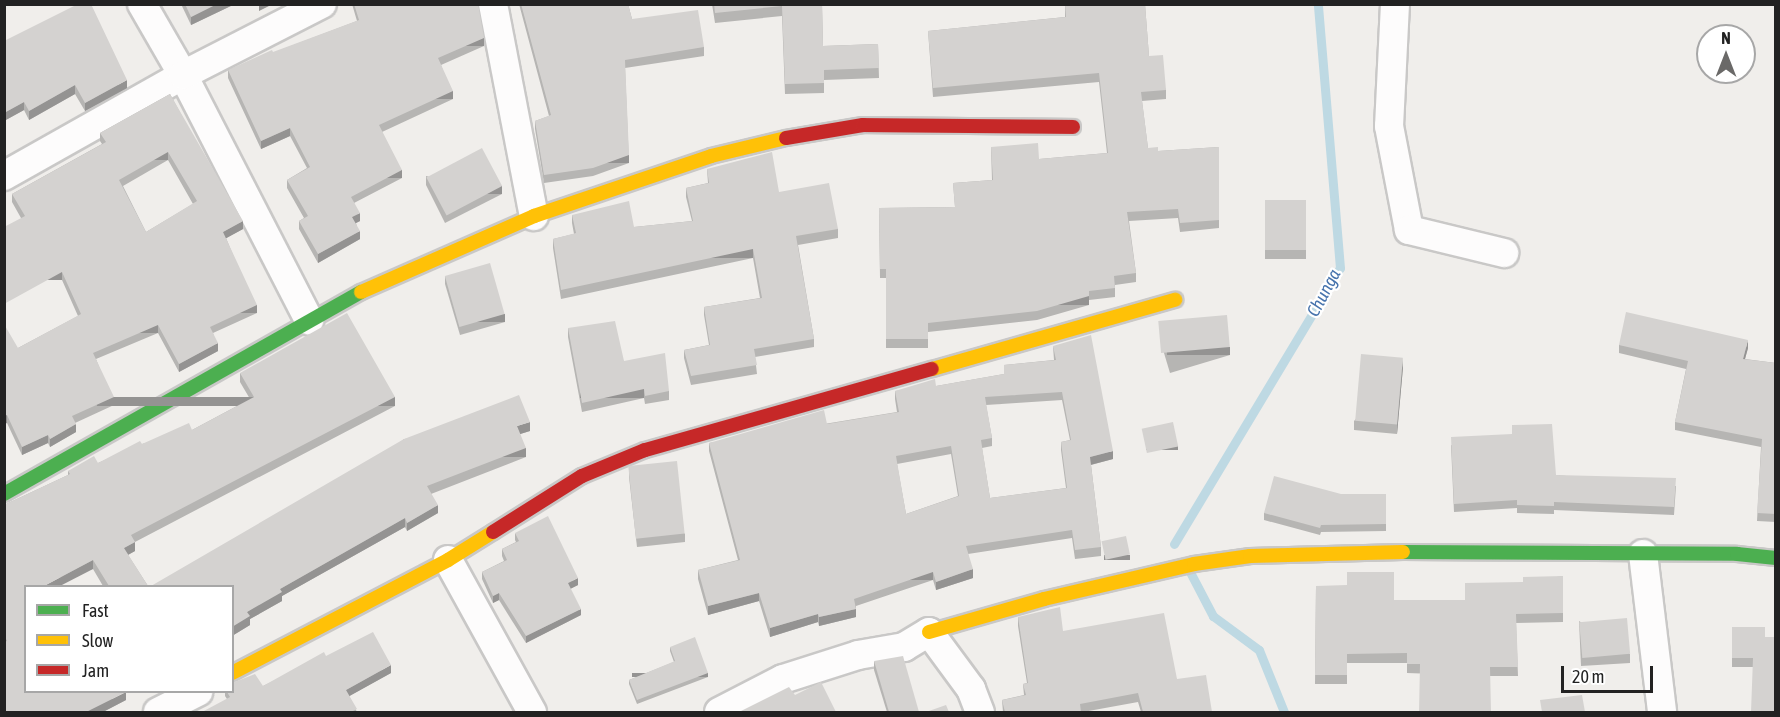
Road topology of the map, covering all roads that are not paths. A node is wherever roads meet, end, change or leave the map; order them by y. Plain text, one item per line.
1 (141, 4) edge
2 (322, 4) edge
3 (494, 4) edge
4 (1395, 4) edge
5 (183, 75) junction
6 (1073, 127) dead end
7 (4, 176) edge
8 (534, 216) junction
9 (1504, 254) dead end
10 (1175, 300) dead end
11 (309, 320) junction
12 (4, 494) edge
13 (1643, 554) junction
14 (1776, 558) edge
15 (448, 560) junction
16 (929, 632) junction
17 (234, 672) edge
18 (196, 693) edge
19 (158, 712) edge
20 (532, 712) edge
21 (719, 712) edge
22 (980, 712) edge
23 (1662, 712) edge

1 - 5 street
2 - 5 street
3 - 8 street
4 - 9 street
5 - 7 street
5 - 11 street
6 - 8 street
8 - 11 street
10 - 15 street
11 - 12 street
13 - 14 street
13 - 16 street
13 - 23 street
15 - 17 street
15 - 20 street
16 - 21 street
16 - 22 street
18 - 19 street

